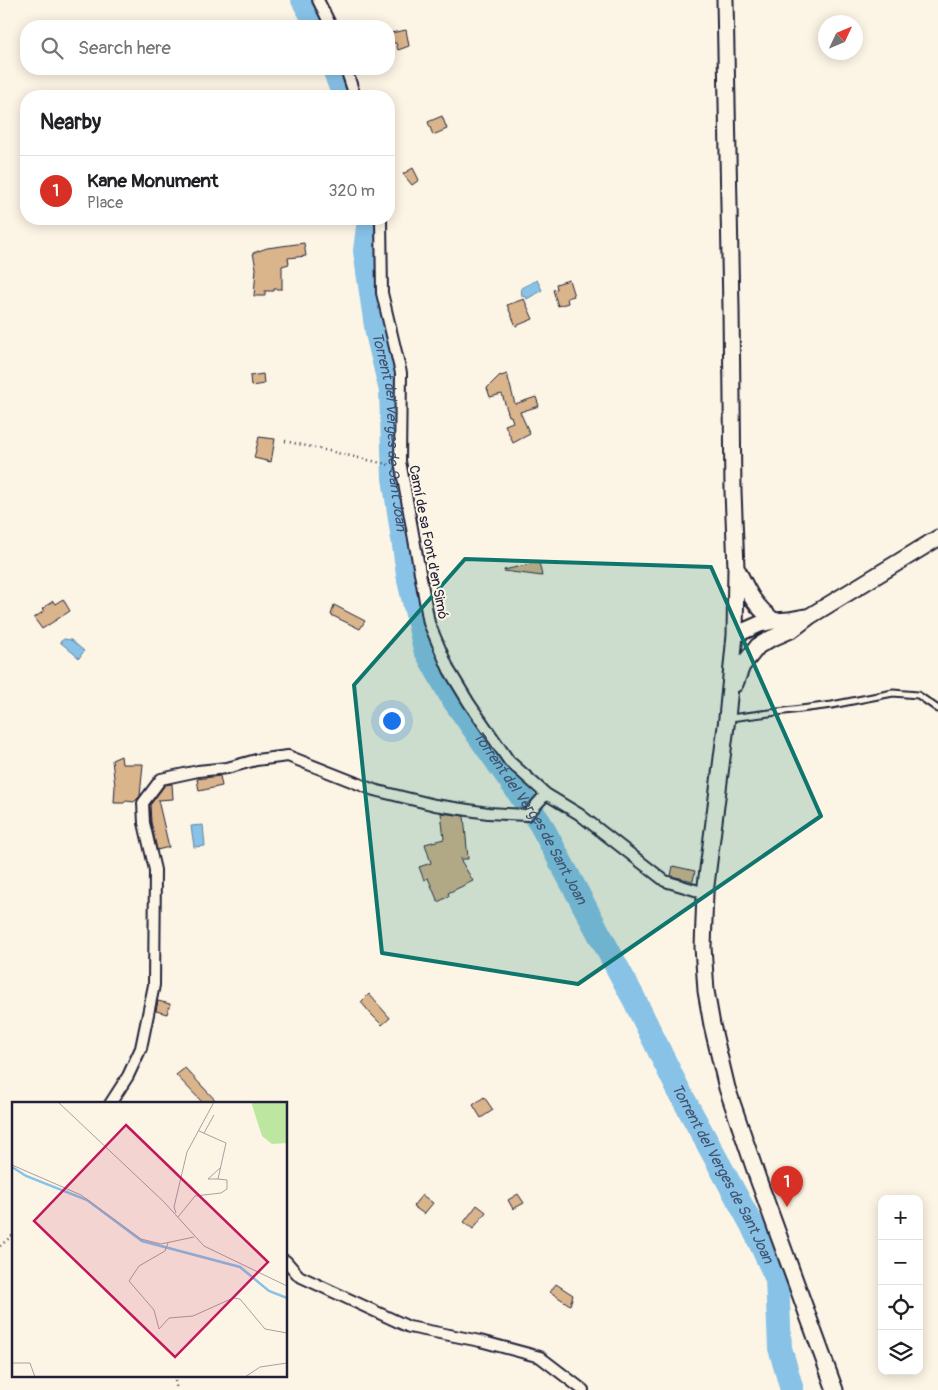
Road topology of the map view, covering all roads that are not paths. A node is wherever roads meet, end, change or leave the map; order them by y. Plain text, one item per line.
1 (318, 0) edge
2 (725, 0) edge
3 (328, 20) edge
4 (348, 75) edge
5 (353, 90) edge
6 (381, 225) edge
7 (938, 538) edge
8 (736, 568) junction
9 (810, 616) junction
10 (774, 621) junction
11 (734, 635) junction
12 (770, 639) junction
13 (728, 700) junction
14 (938, 709) edge
15 (727, 718) junction
16 (546, 794) junction
17 (705, 893) junction
18 (111, 1102) edge
19 (288, 1264) edge
20 (583, 1390) edge
21 (835, 1390) edge

1 - 3 street
2 - 8 main road
4 - 5 street
6 - 16 street, Camí de sa Font d'en Simó
7 - 9 main road
8 - 10 main road
8 - 11 main road
9 - 10 main road
9 - 12 main road
10 - 11 main road
11 - 12 main road
11 - 13 main road
12 - 13 main road
13 - 15 main road
14 - 15 lane
15 - 17 main road
16 - 17 street, Camí de sa Font d'en Simó
16 - 18 street
17 - 21 main road
19 - 20 street

